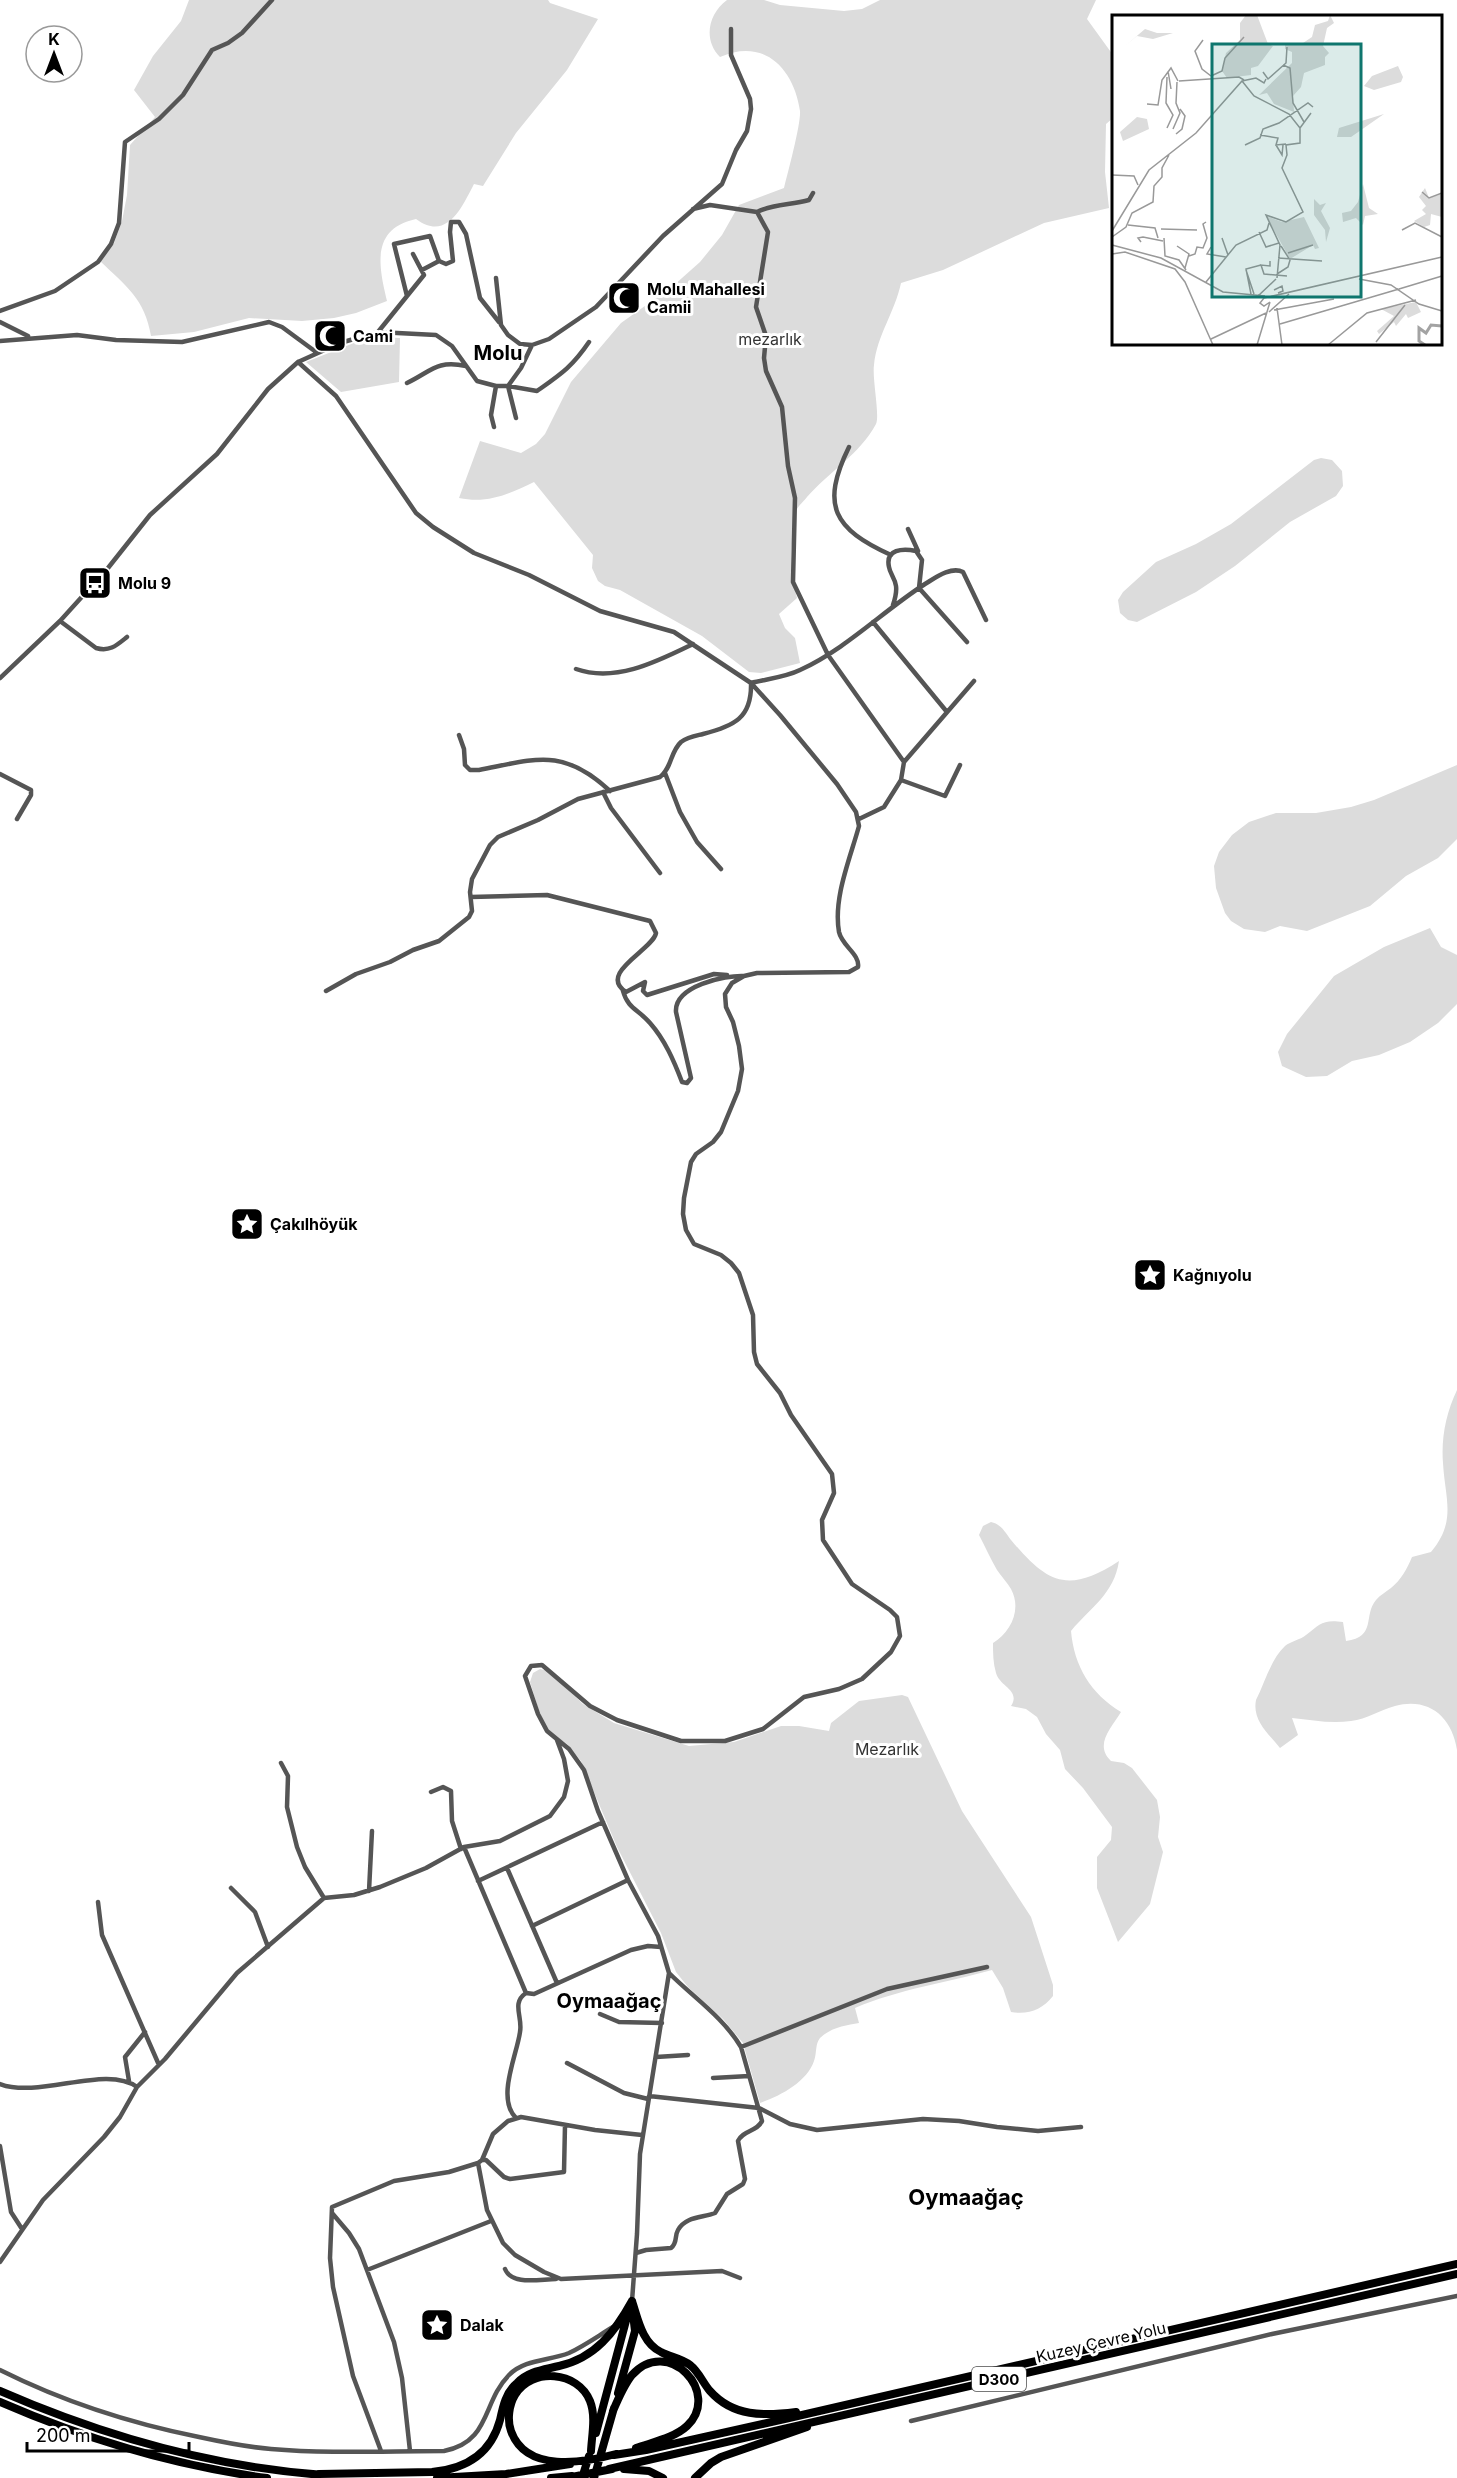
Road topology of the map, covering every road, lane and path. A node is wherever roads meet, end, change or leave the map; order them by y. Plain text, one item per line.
1 (272, 0) edge
2 (731, 29) dead end
3 (813, 193) dead end
4 (693, 209) junction
5 (757, 212) junction
6 (413, 254) dead end
7 (439, 261) junction
8 (422, 270) junction
9 (496, 278) dead end
10 (407, 296) junction
11 (0, 311) edge
12 (0, 322) edge
13 (501, 325) junction
14 (378, 332) junction
15 (31, 337) junction
16 (0, 340) edge
17 (588, 342) dead end
18 (532, 345) junction
19 (316, 352) junction
20 (298, 362) junction
21 (466, 366) junction
22 (407, 383) dead end
23 (496, 386) junction
24 (508, 386) junction
25 (516, 418) dead end
26 (494, 427) dead end
27 (849, 447) dead end
28 (908, 529) dead end
29 (919, 553) junction
30 (891, 555) junction
31 (919, 588) junction
32 (893, 605) junction
33 (986, 620) dead end
34 (60, 621) junction
35 (873, 622) junction
36 (127, 637) dead end
37 (966, 642) dead end
38 (693, 644) junction
39 (828, 656) junction
40 (576, 669) dead end
41 (0, 678) edge
42 (974, 681) dead end
43 (752, 683) junction
44 (947, 712) junction
45 (459, 735) dead end
46 (904, 762) junction
47 (960, 765) dead end
48 (665, 773) junction
49 (0, 774) edge
50 (901, 780) junction
51 (610, 791) junction
52 (603, 792) junction
53 (17, 819) dead end
54 (859, 819) junction
55 (721, 869) dead end
56 (660, 873) dead end
57 (471, 897) junction
58 (727, 975) junction
59 (744, 976) junction
60 (623, 990) junction
61 (326, 992) dead end
62 (555, 1738) junction
63 (281, 1762) dead end
64 (431, 1792) dead end
65 (603, 1822) junction
66 (372, 1831) dead end
67 (463, 1848) junction
68 (507, 1868) junction
69 (628, 1880) junction
70 (478, 1881) junction
71 (231, 1888) dead end
72 (369, 1891) junction
73 (324, 1898) junction
74 (98, 1902) dead end
75 (532, 1926) junction
76 (268, 1947) junction
77 (661, 1947) junction
78 (987, 1967) dead end
79 (669, 1973) junction
80 (557, 1983) junction
81 (526, 1993) junction
82 (600, 2014) dead end
83 (662, 2023) junction
84 (145, 2032) junction
85 (741, 2047) junction
86 (688, 2055) dead end
87 (656, 2057) junction
88 (567, 2063) dead end
89 (159, 2065) junction
90 (749, 2076) junction
91 (713, 2078) dead end
92 (129, 2081) junction
93 (0, 2084) edge
94 (137, 2087) junction
95 (649, 2098) junction
96 (759, 2108) junction
97 (516, 2118) junction
98 (565, 2125) junction
99 (1081, 2127) dead end
100 (642, 2135) junction
101 (0, 2146) edge
102 (480, 2161) junction
103 (332, 2213) junction
104 (491, 2221) junction
105 (22, 2229) junction
106 (636, 2253) junction
107 (0, 2262) edge
108 (1457, 2264) edge
109 (504, 2269) dead end
110 (367, 2270) junction
111 (1457, 2274) edge
112 (634, 2276) junction
113 (740, 2278) dead end
114 (561, 2279) junction
115 (1457, 2296) edge
116 (632, 2301) junction
117 (620, 2323) junction
118 (0, 2370) edge
119 (0, 2391) edge
120 (0, 2402) edge
121 (613, 2411) junction
122 (834, 2412) junction
123 (911, 2421) dead end
124 (381, 2451) junction
125 (410, 2451) junction
126 (591, 2451) junction
127 (614, 2455) junction
128 (580, 2461) junction
129 (609, 2469) junction
130 (319, 2474) junction
131 (575, 2477) edge
132 (265, 2478) edge
133 (382, 2478) edge
134 (437, 2478) edge
135 (551, 2478) edge
136 (594, 2478) edge
137 (663, 2478) edge
138 (695, 2478) edge

1 - 11 street
2 - 4 street
3 - 5 street
4 - 5 street
4 - 18 street
5 - 39 street
6 - 8 street
7 - 8 street
7 - 10 street
7 - 13 street
8 - 10 street
9 - 13 street
10 - 14 street
12 - 15 street
13 - 18 street
14 - 19 street
14 - 21 street
15 - 16 street
15 - 19 street
17 - 24 street
18 - 24 street
19 - 20 street
20 - 34 street
20 - 38 street
21 - 22 street
21 - 23 street
23 - 24 street
23 - 26 street
24 - 25 street
27 - 30 street
28 - 29 street
29 - 30 street
29 - 31 street
30 - 32 street
31 - 32 street
31 - 33 street
31 - 37 street
32 - 35 street
34 - 36 street
34 - 41 street
35 - 39 street
35 - 44 street
38 - 40 street
38 - 43 street
39 - 43 street
39 - 46 street
42 - 44 street
43 - 48 street
43 - 54 street
44 - 46 street
45 - 51 street
46 - 50 street
47 - 50 street
48 - 51 street
48 - 55 street
49 - 53 street
50 - 54 street
51 - 52 street
52 - 56 street
52 - 57 street
54 - 59 street
57 - 60 street
57 - 61 street
58 - 59 street
58 - 60 street
58 - 60 street
59 - 62 street
62 - 65 street
62 - 67 street
63 - 73 street
64 - 67 street
65 - 68 street
65 - 69 street
66 - 72 street
67 - 70 street
67 - 72 street
68 - 70 street
68 - 75 street
69 - 75 street
69 - 77 street
70 - 81 street
71 - 76 street
72 - 73 street
73 - 76 street
74 - 84 street
75 - 80 street
76 - 89 street
77 - 79 street
77 - 80 street
78 - 85 street
79 - 83 street
79 - 85 street
80 - 81 street
81 - 97 street
82 - 83 street
83 - 87 street
84 - 89 street
84 - 92 street
85 - 90 street
86 - 87 street
87 - 95 street
88 - 95 street
89 - 94 street
90 - 91 street
90 - 96 street
92 - 93 street
92 - 94 street
94 - 105 street
95 - 96 street
95 - 100 street
96 - 99 street
96 - 106 street
97 - 98 street
97 - 102 street
98 - 100 street
98 - 102 street
100 - 106 street
101 - 105 street
102 - 103 street
102 - 104 street
103 - 110 street
103 - 124 street
104 - 110 street
104 - 114 street
105 - 107 street
106 - 112 street
108 - 122 highway, Kuzey Çevre Yolu / D300
109 - 114 street
110 - 125 street
111 - 122 highway, Kuzey Çevre Yolu / D300
112 - 113 street
112 - 114 street
112 - 116 street
115 - 123 street
116 - 117 highway
116 - 121 highway
116 - 122 highway
116 - 126 highway
117 - 125 street
117 - 130 highway
118 - 124 street
119 - 130 highway
120 - 132 highway
121 - 127 highway
121 - 136 highway
122 - 127 highway, Kuzey Çevre Yolu / D300
122 - 129 highway, Kuzey Çevre Yolu / D300
122 - 138 highway
124 - 125 street
126 - 128 highway
126 - 131 highway
127 - 128 highway, D300
128 - 134 highway, D300
129 - 131 highway, D300
129 - 137 highway
130 - 133 highway
131 - 135 highway, D300

